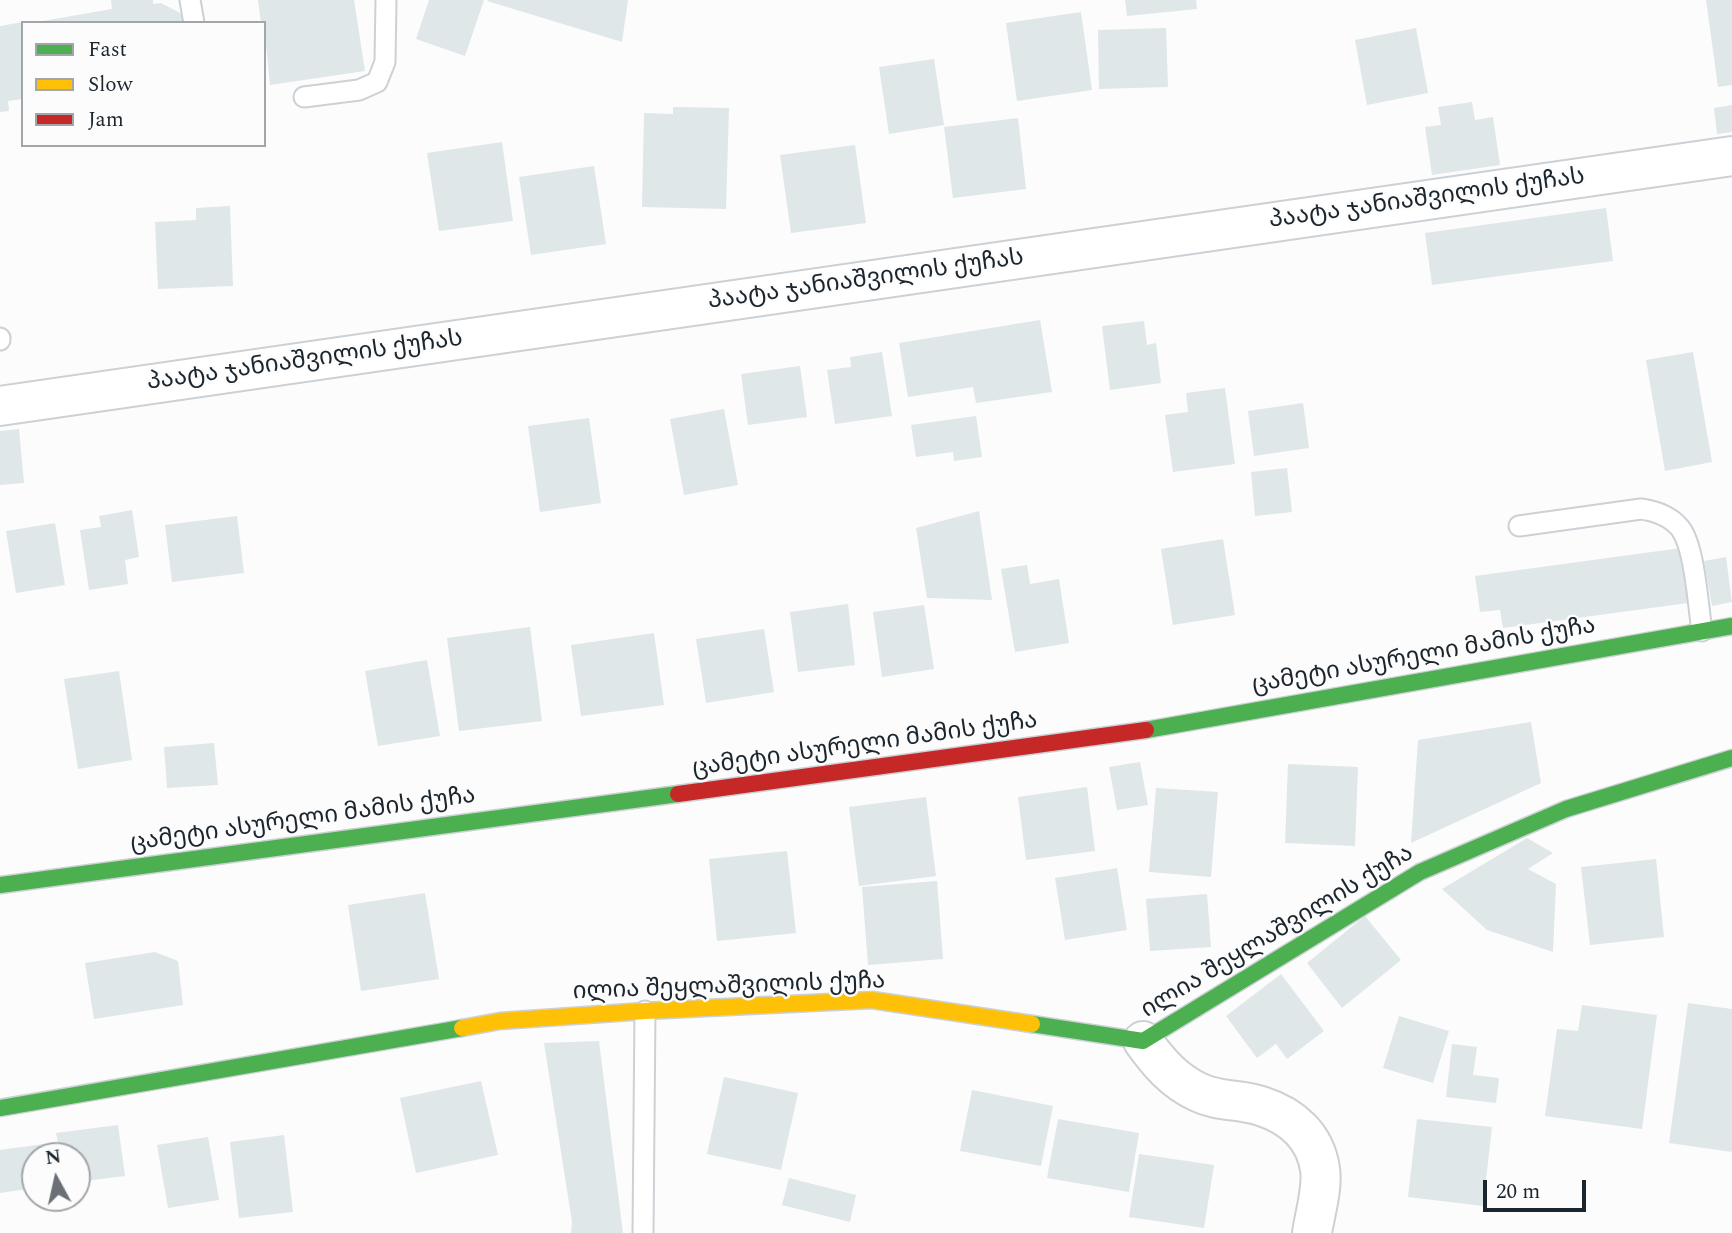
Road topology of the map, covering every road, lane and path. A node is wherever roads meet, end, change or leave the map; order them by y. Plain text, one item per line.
1 (190, 0) edge
2 (386, 0) edge
3 (194, 21) edge
4 (304, 97) dead end
5 (1732, 156) edge
6 (0, 406) edge
7 (1518, 526) dead end
8 (1732, 626) edge
9 (1702, 631) junction
10 (1732, 758) edge
11 (0, 885) edge
12 (645, 1011) junction
13 (1143, 1041) junction
14 (0, 1108) edge
15 (643, 1233) edge
16 (1312, 1233) edge

1 - 3 lane
2 - 4 lane
5 - 6 street, პაატა ჯანიაშვილის ქუჩას
7 - 9 lane
8 - 9 street, ცამეტი ასურელი მამის ქუჩა
9 - 11 street, ცამეტი ასურელი მამის ქუჩა
10 - 13 street, ილია შეყლაშვილის ქუჩა
12 - 13 street, ილია შეყლაშვილის ქუჩა
12 - 14 street, ილია შეყლაშვილის ქუჩა
12 - 15 lane
13 - 16 street

